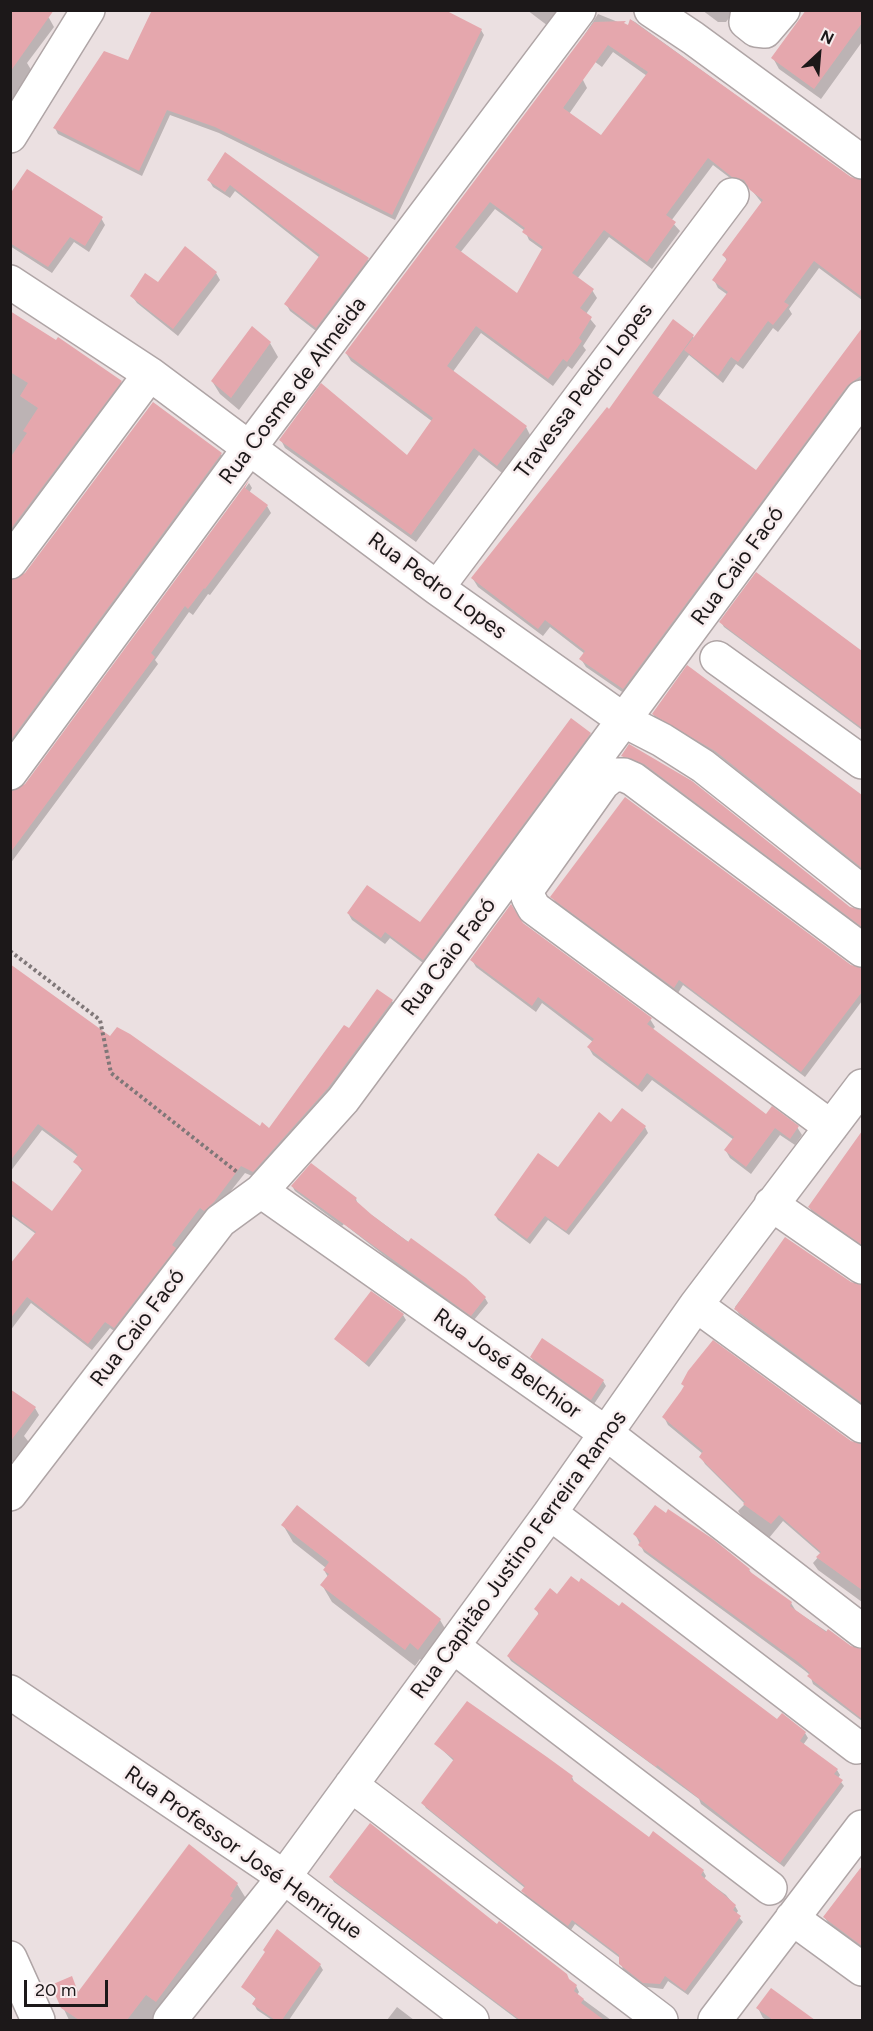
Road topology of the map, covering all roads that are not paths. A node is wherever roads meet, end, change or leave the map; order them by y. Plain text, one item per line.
1 (88, 10) edge
2 (579, 10) edge
3 (651, 10) edge
4 (748, 10) edge
5 (783, 10) edge
6 (10, 136) edge
7 (862, 162) edge
8 (732, 195) dead end
9 (10, 282) edge
10 (150, 374) junction
11 (862, 397) edge
12 (250, 447) junction
13 (10, 562) edge
14 (437, 588) junction
15 (717, 658) dead end
16 (625, 721) junction
17 (862, 762) edge
18 (10, 773) edge
19 (862, 892) edge
20 (862, 950) edge
21 (852, 1106) edge
22 (261, 1191) junction
23 (771, 1204) junction
24 (862, 1267) edge
25 (696, 1305) junction
26 (862, 1426) edge
27 (607, 1434) junction
28 (10, 1494) edge
29 (550, 1513) junction
30 (862, 1631) edge
31 (454, 1647) junction
32 (10, 1692) edge
33 (857, 1747) dead end
34 (351, 1785) junction
35 (862, 1827) edge
36 (284, 1877) junction
37 (770, 1888) dead end
38 (792, 1917) junction
39 (862, 1969) edge
40 (13, 1972) edge
41 (38, 2020) edge
42 (170, 2020) edge
43 (471, 2020) edge
44 (661, 2020) edge
45 (715, 2020) edge

1 - 6 street
2 - 12 street, Rua Cosme de Almeida
3 - 7 street
4 - 5 street
8 - 14 street, Travessa Pedro Lopes
9 - 10 street, Rua Pedro Lopes
10 - 12 street, Rua Pedro Lopes
10 - 13 street
11 - 16 street, Rua Caio Facó
12 - 14 street, Rua Pedro Lopes
12 - 18 street, Rua Cosme de Almeida
14 - 16 street, Rua Pedro Lopes
15 - 17 street
16 - 19 street, Rua Pedro Lopes
16 - 22 street, Rua Caio Facó
20 - 21 street
21 - 23 street, Rua Capitão Justino Ferreira Ramos
22 - 27 street, Rua José Belchior
22 - 28 street, Rua Caio Facó
23 - 24 street
23 - 25 street, Rua Capitão Justino Ferreira Ramos
25 - 26 street
25 - 27 street, Rua Capitão Justino Ferreira Ramos
27 - 29 street, Rua Capitão Justino Ferreira Ramos
27 - 30 street, Rua José Belchior
29 - 31 street, Rua Capitão Justino Ferreira Ramos
29 - 33 street
31 - 34 street, Rua Capitão Justino Ferreira Ramos
31 - 37 street
32 - 36 street, Rua Professor José Henrique
34 - 36 street, Rua Capitão Justino Ferreira Ramos
34 - 44 street
35 - 38 street
36 - 42 street, Rua Capitão Justino Ferreira Ramos
36 - 43 street, Rua Professor José Henrique
38 - 39 street
38 - 45 street
40 - 41 street

